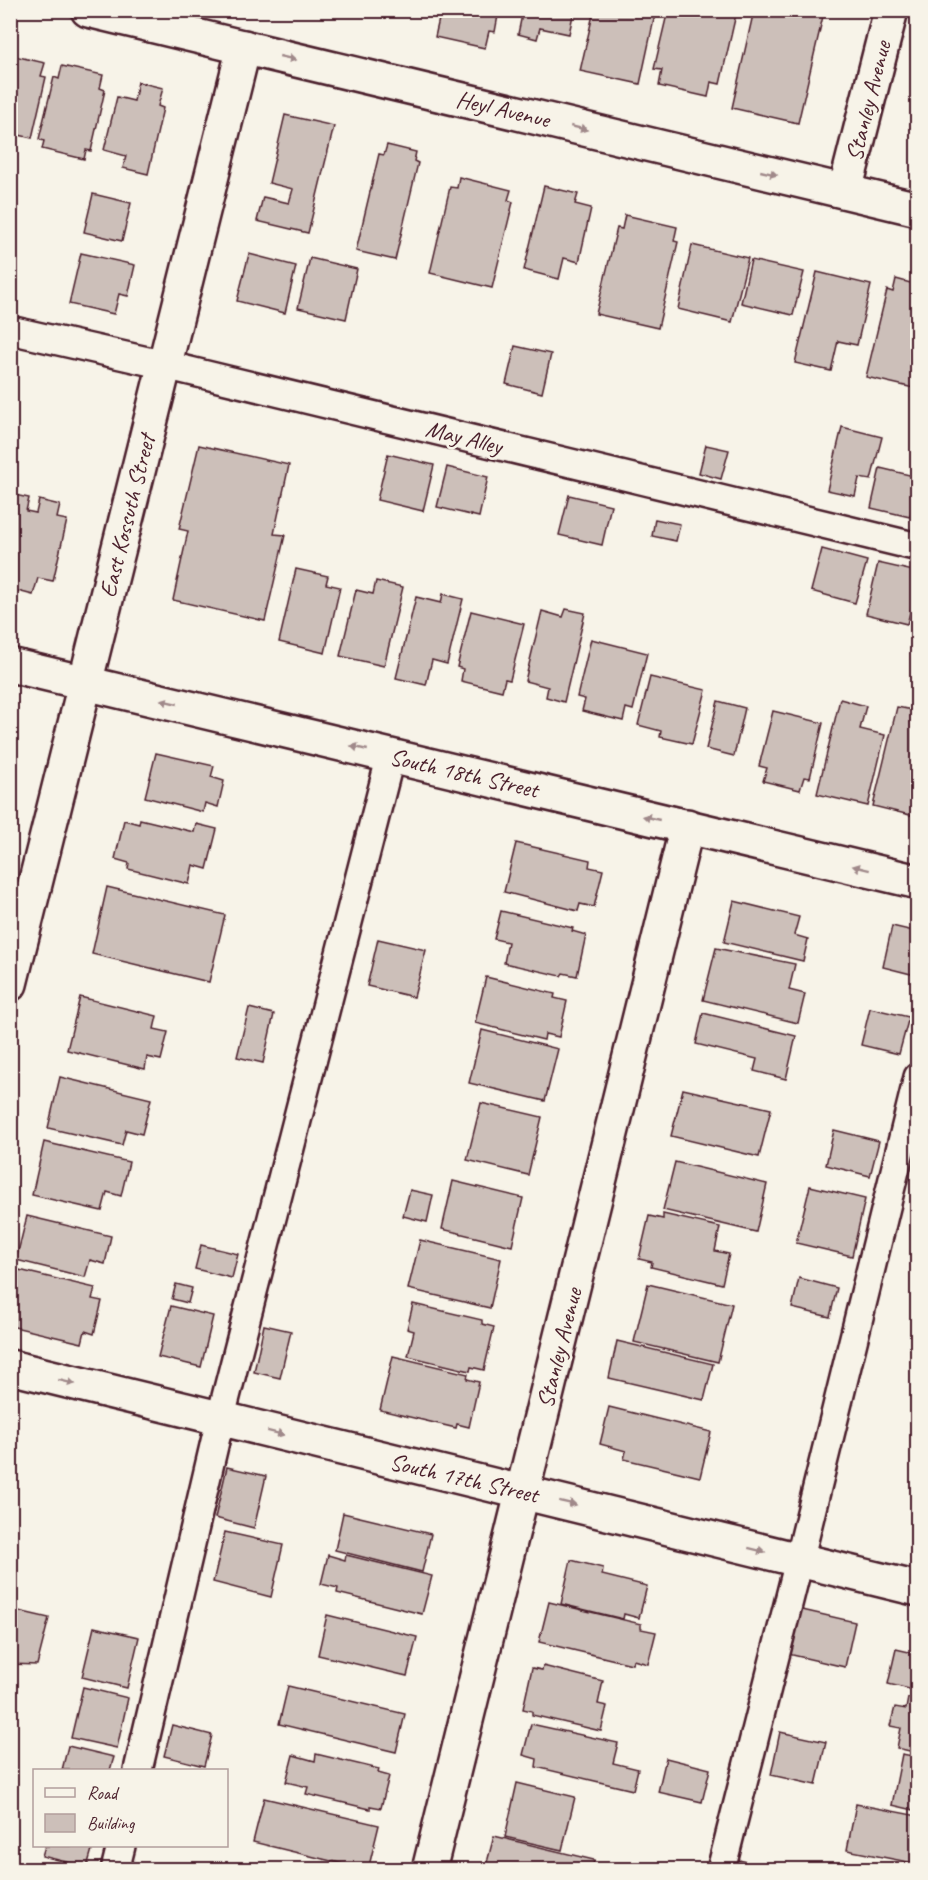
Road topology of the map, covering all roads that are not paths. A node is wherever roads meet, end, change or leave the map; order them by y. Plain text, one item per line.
1 (88, 10) edge
2 (891, 10) edge
3 (204, 24) edge
4 (244, 47) junction
5 (845, 192) junction
6 (918, 209) edge
7 (10, 330) edge
8 (165, 365) junction
9 (918, 547) edge
10 (10, 665) edge
11 (85, 682) junction
12 (391, 755) junction
13 (687, 826) junction
14 (918, 882) edge
15 (10, 984) edge
16 (918, 1077) edge
17 (10, 1367) edge
18 (220, 1420) junction
19 (523, 1493) junction
20 (799, 1561) junction
21 (918, 1589) edge
22 (138, 1769) edge
23 (121, 1847) edge
24 (116, 1869) edge
25 (429, 1869) edge
26 (721, 1869) edge

1 - 3 street, Heyl Avenue
2 - 5 street, Stanley Avenue
3 - 4 street, Heyl Avenue
4 -> 5 street, Heyl Avenue
4 - 8 street, East Kossuth Street
5 - 6 street, Heyl Avenue
7 - 8 lane, May Alley
8 - 9 lane, May Alley
8 - 11 street, East Kossuth Street
10 - 11 street, South 18th Street
12 -> 11 street, South 18th Street
11 - 15 street, East Kossuth Street
13 -> 12 street, South 18th Street
12 - 18 lane
14 -> 13 street, South 18th Street
13 - 19 street, Stanley Avenue
16 - 20 lane
17 -> 18 street, South 17th Street
18 -> 19 street, South 17th Street
18 - 22 lane
19 -> 20 street, South 17th Street
19 - 25 street, Stanley Avenue
20 - 21 street, South 17th Street
20 - 26 lane
23 - 24 lane

